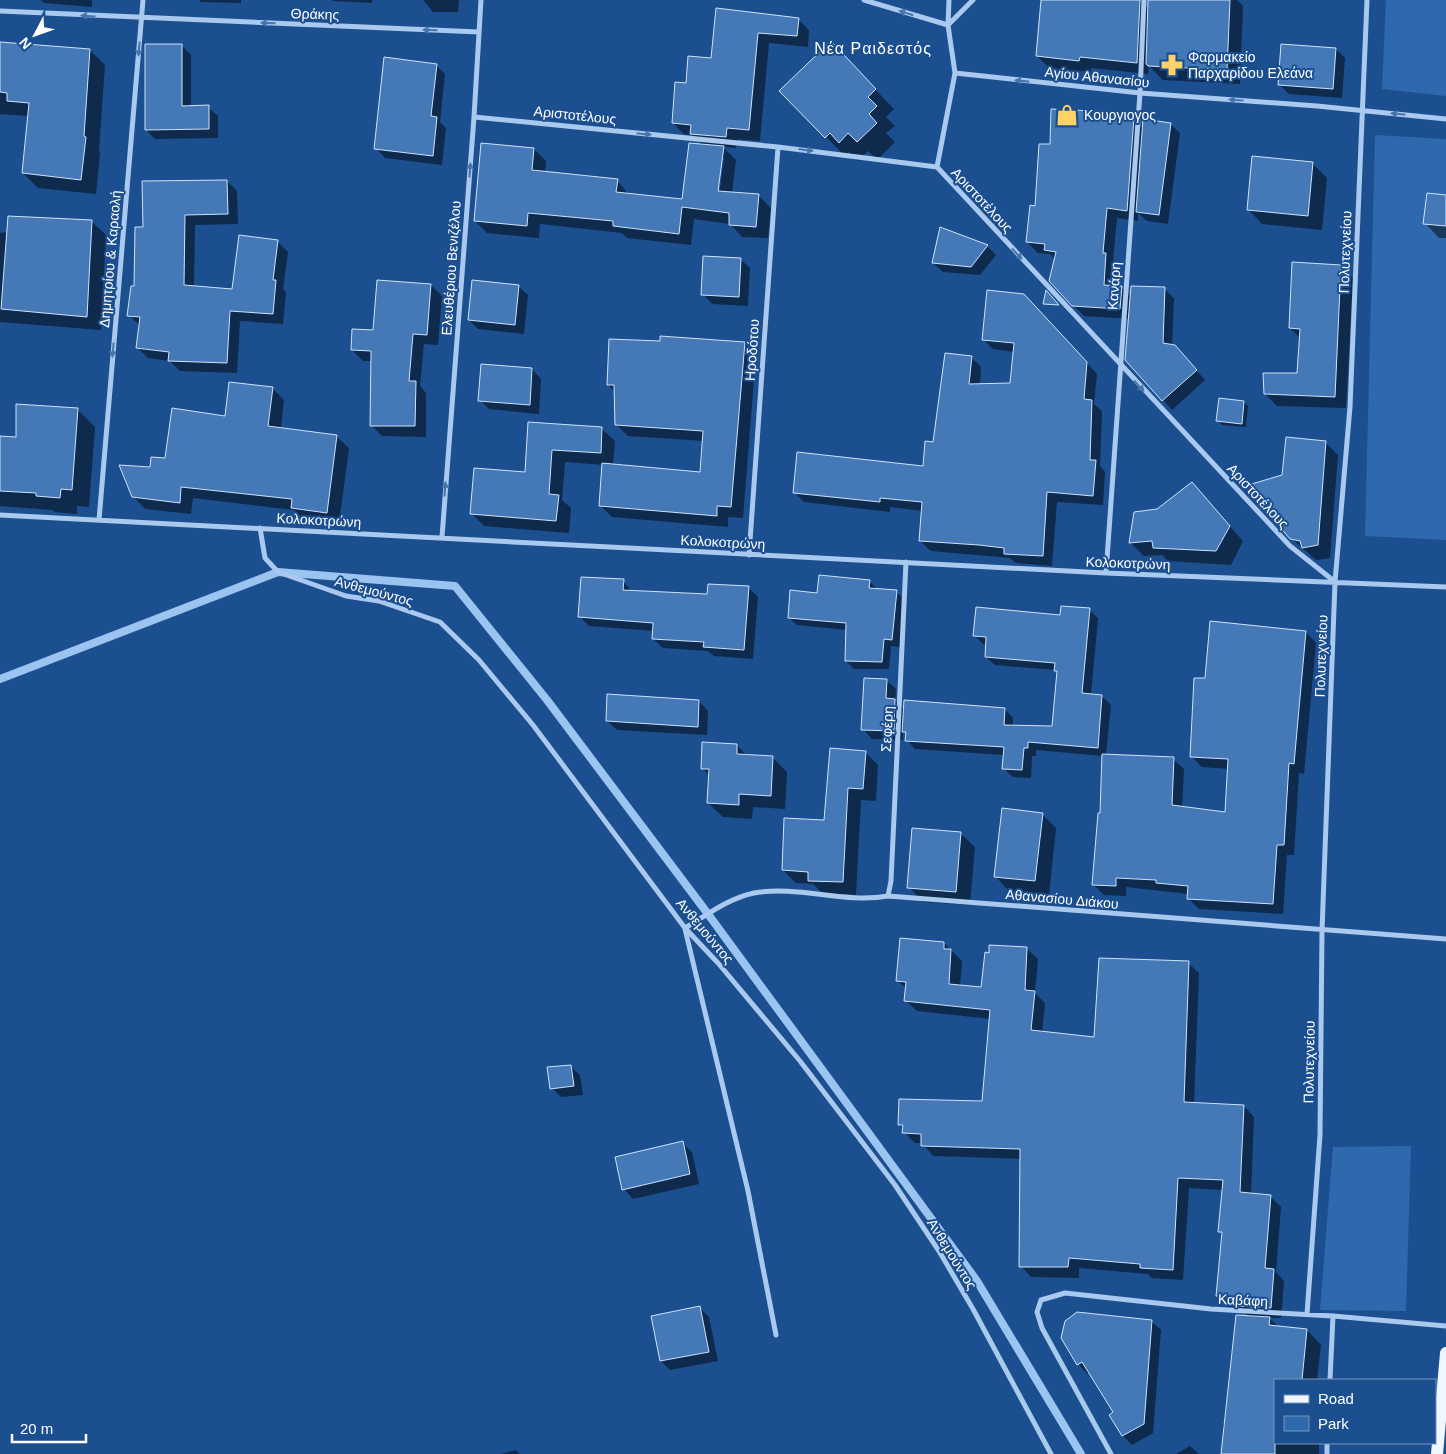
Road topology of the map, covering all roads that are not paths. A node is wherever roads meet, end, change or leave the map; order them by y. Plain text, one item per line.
1 (143, 0) edge
2 (481, 0) edge
3 (864, 0) edge
4 (949, 0) edge
5 (973, 0) edge
6 (1144, 0) edge
7 (1367, 0) edge
8 (0, 11) edge
9 (142, 18) junction
10 (948, 25) junction
11 (479, 32) junction
12 (955, 73) junction
13 (1140, 94) junction
14 (1361, 110) junction
15 (474, 117) junction
16 (1446, 119) edge
17 (778, 147) junction
18 (937, 167) junction
19 (1119, 364) junction
20 (0, 515) edge
21 (99, 520) junction
22 (260, 528) junction
23 (442, 537) junction
24 (749, 555) junction
25 (906, 562) junction
26 (1106, 573) junction
27 (1335, 582) junction
28 (1446, 587) edge
29 (888, 896) junction
30 (685, 928) junction
31 (1322, 931) junction
32 (1446, 939) edge
33 (1307, 1314) junction
34 (1333, 1316) junction
35 (1446, 1326) edge
36 (776, 1334) dead end
37 (1446, 1353) edge
38 (1330, 1379) edge
39 (1050, 1454) edge
40 (1111, 1454) edge
41 (1437, 1454) edge

1 - 9 street, Δημητρίου & Καραολή
2 - 11 street, Ελευθέριου Βενιζέλου
10 -> 3 street
4 - 10 street
5 - 10 street
6 - 13 street, Κανάρη
7 - 14 street, Πολυτεχνείου
9 -> 8 street, Θράκης
11 -> 9 street, Θράκης
9 -> 21 street, Δημητρίου & Καραολή
10 - 12 street
11 - 15 street, Ελευθέριου Βενιζέλου
13 -> 12 street, Αγίου Αθανασίου
12 - 18 street
14 -> 13 street, Αγίου Αθανασίου
13 - 19 street, Κανάρη
16 -> 14 street, Αγίου Αθανασίου
14 - 27 street, Πολυτεχνείου
15 -> 17 street, Αριστοτέλους
23 -> 15 street, Ελευθέριου Βενιζέλου
17 -> 18 street, Αριστοτέλους
17 - 24 street, Ηροδότου
18 -> 19 street, Αριστοτέλους
19 - 26 street, Κανάρη
19 -> 27 street, Αριστοτέλους
20 - 21 street, Κολοκοτρώνη
21 - 22 street, Κολοκοτρώνη
22 - 23 street, Κολοκοτρώνη
22 - 30 street, Ανθεμούντος
23 - 24 street, Κολοκοτρώνη
24 - 25 street, Κολοκοτρώνη
25 - 26 street, Κολοκοτρώνη
25 - 29 street, Σεφέρη
26 - 27 street, Κολοκοτρώνη
27 - 28 street, Κολοκοτρώνη
27 - 31 street, Πολυτεχνείου
29 - 30 street, Αθανασίου Διάκου
29 - 31 street, Αθανασίου Διάκου
30 - 36 street
30 - 39 street, Ανθεμούντος
31 - 32 street, Αθανασίου Διάκου
31 - 33 street, Πολυτεχνείου
33 - 34 street, Καβάφη
33 - 40 street, Καβάφη
34 - 35 street, Καβάφη
34 - 38 street
37 - 41 main road

